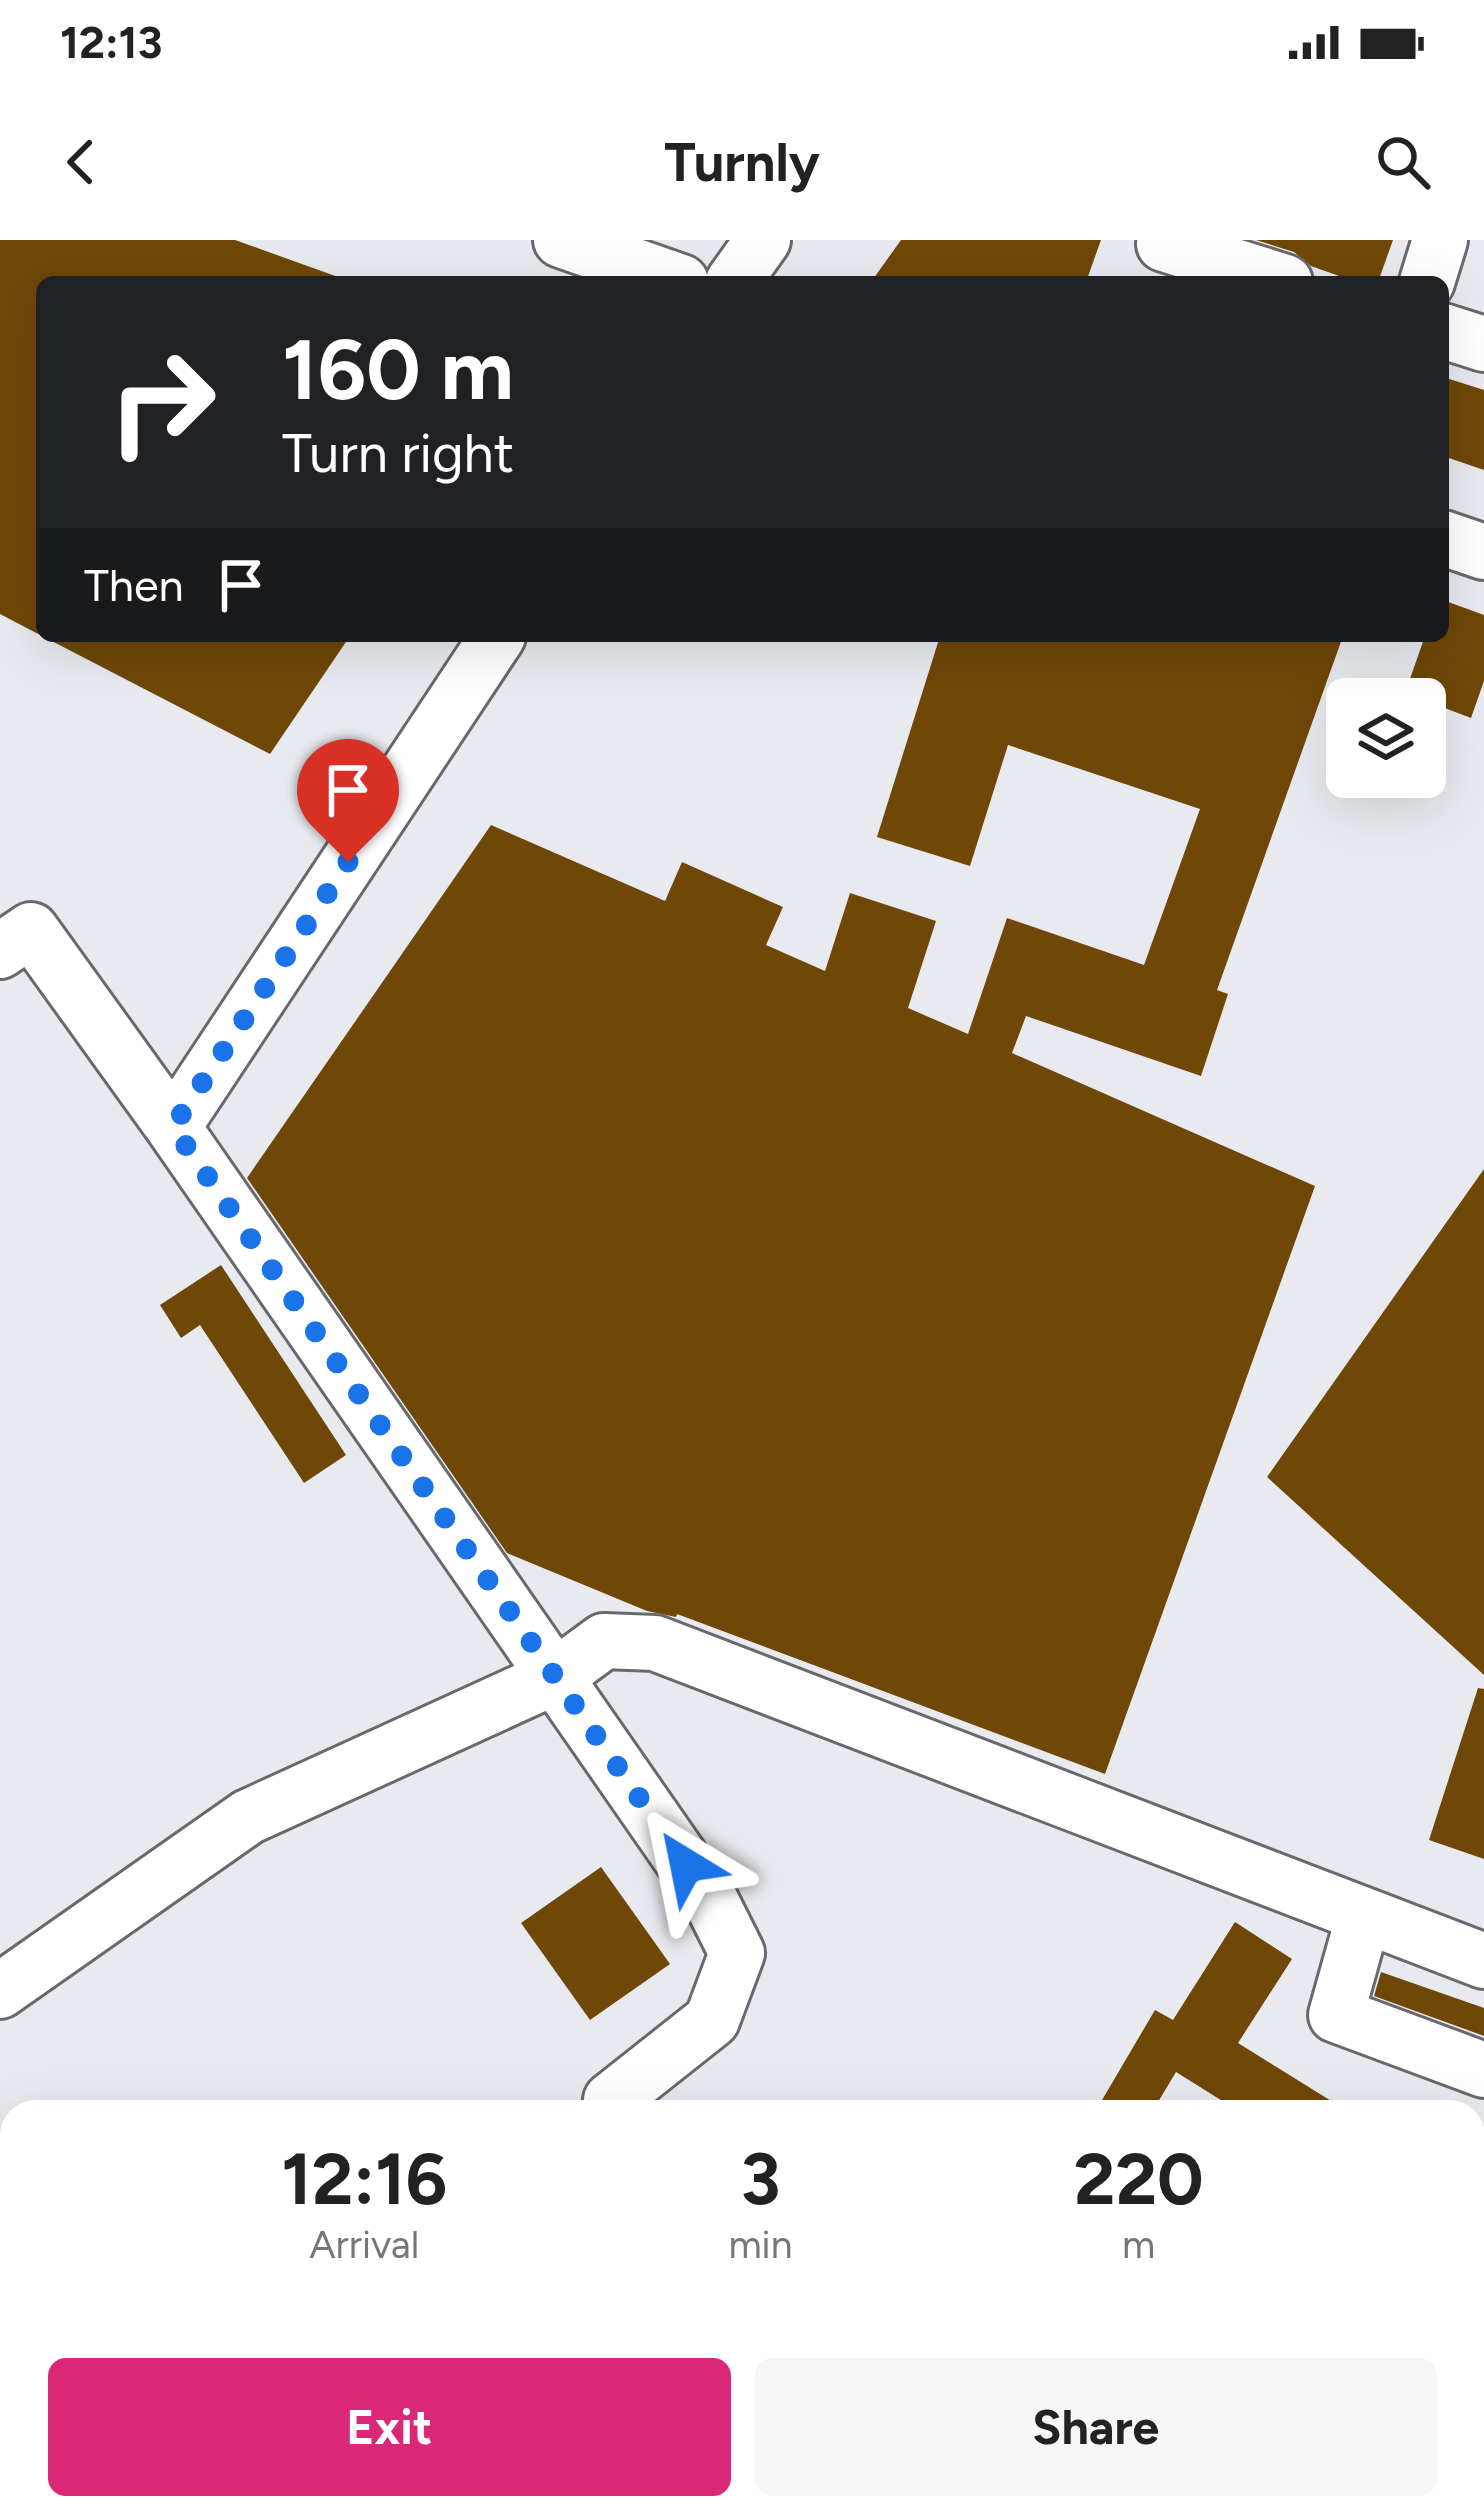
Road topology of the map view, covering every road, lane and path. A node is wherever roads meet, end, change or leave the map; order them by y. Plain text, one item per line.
1 (561, 240) edge
2 (764, 240) edge
3 (1440, 240) edge
4 (1165, 244) dead end
5 (664, 276) edge
6 (737, 276) edge
7 (1267, 276) edge
8 (1429, 276) edge
9 (1449, 333) edge
10 (1484, 344) edge
11 (1449, 540) edge
12 (1484, 551) edge
13 (494, 642) edge
14 (0, 951) edge
15 (173, 1127) junction
16 (555, 1677) junction
17 (1364, 1915) junction
18 (1484, 1961) edge
19 (0, 1991) edge
20 (1484, 2070) edge
21 (610, 2100) dead end

1 - 5 street
2 - 6 street
3 - 8 street
4 - 7 street
9 - 10 street
11 - 12 street
13 - 15 street
14 - 15 street
15 - 16 street
16 - 17 street
16 - 19 street
16 - 21 street
17 - 18 street
17 - 20 street

